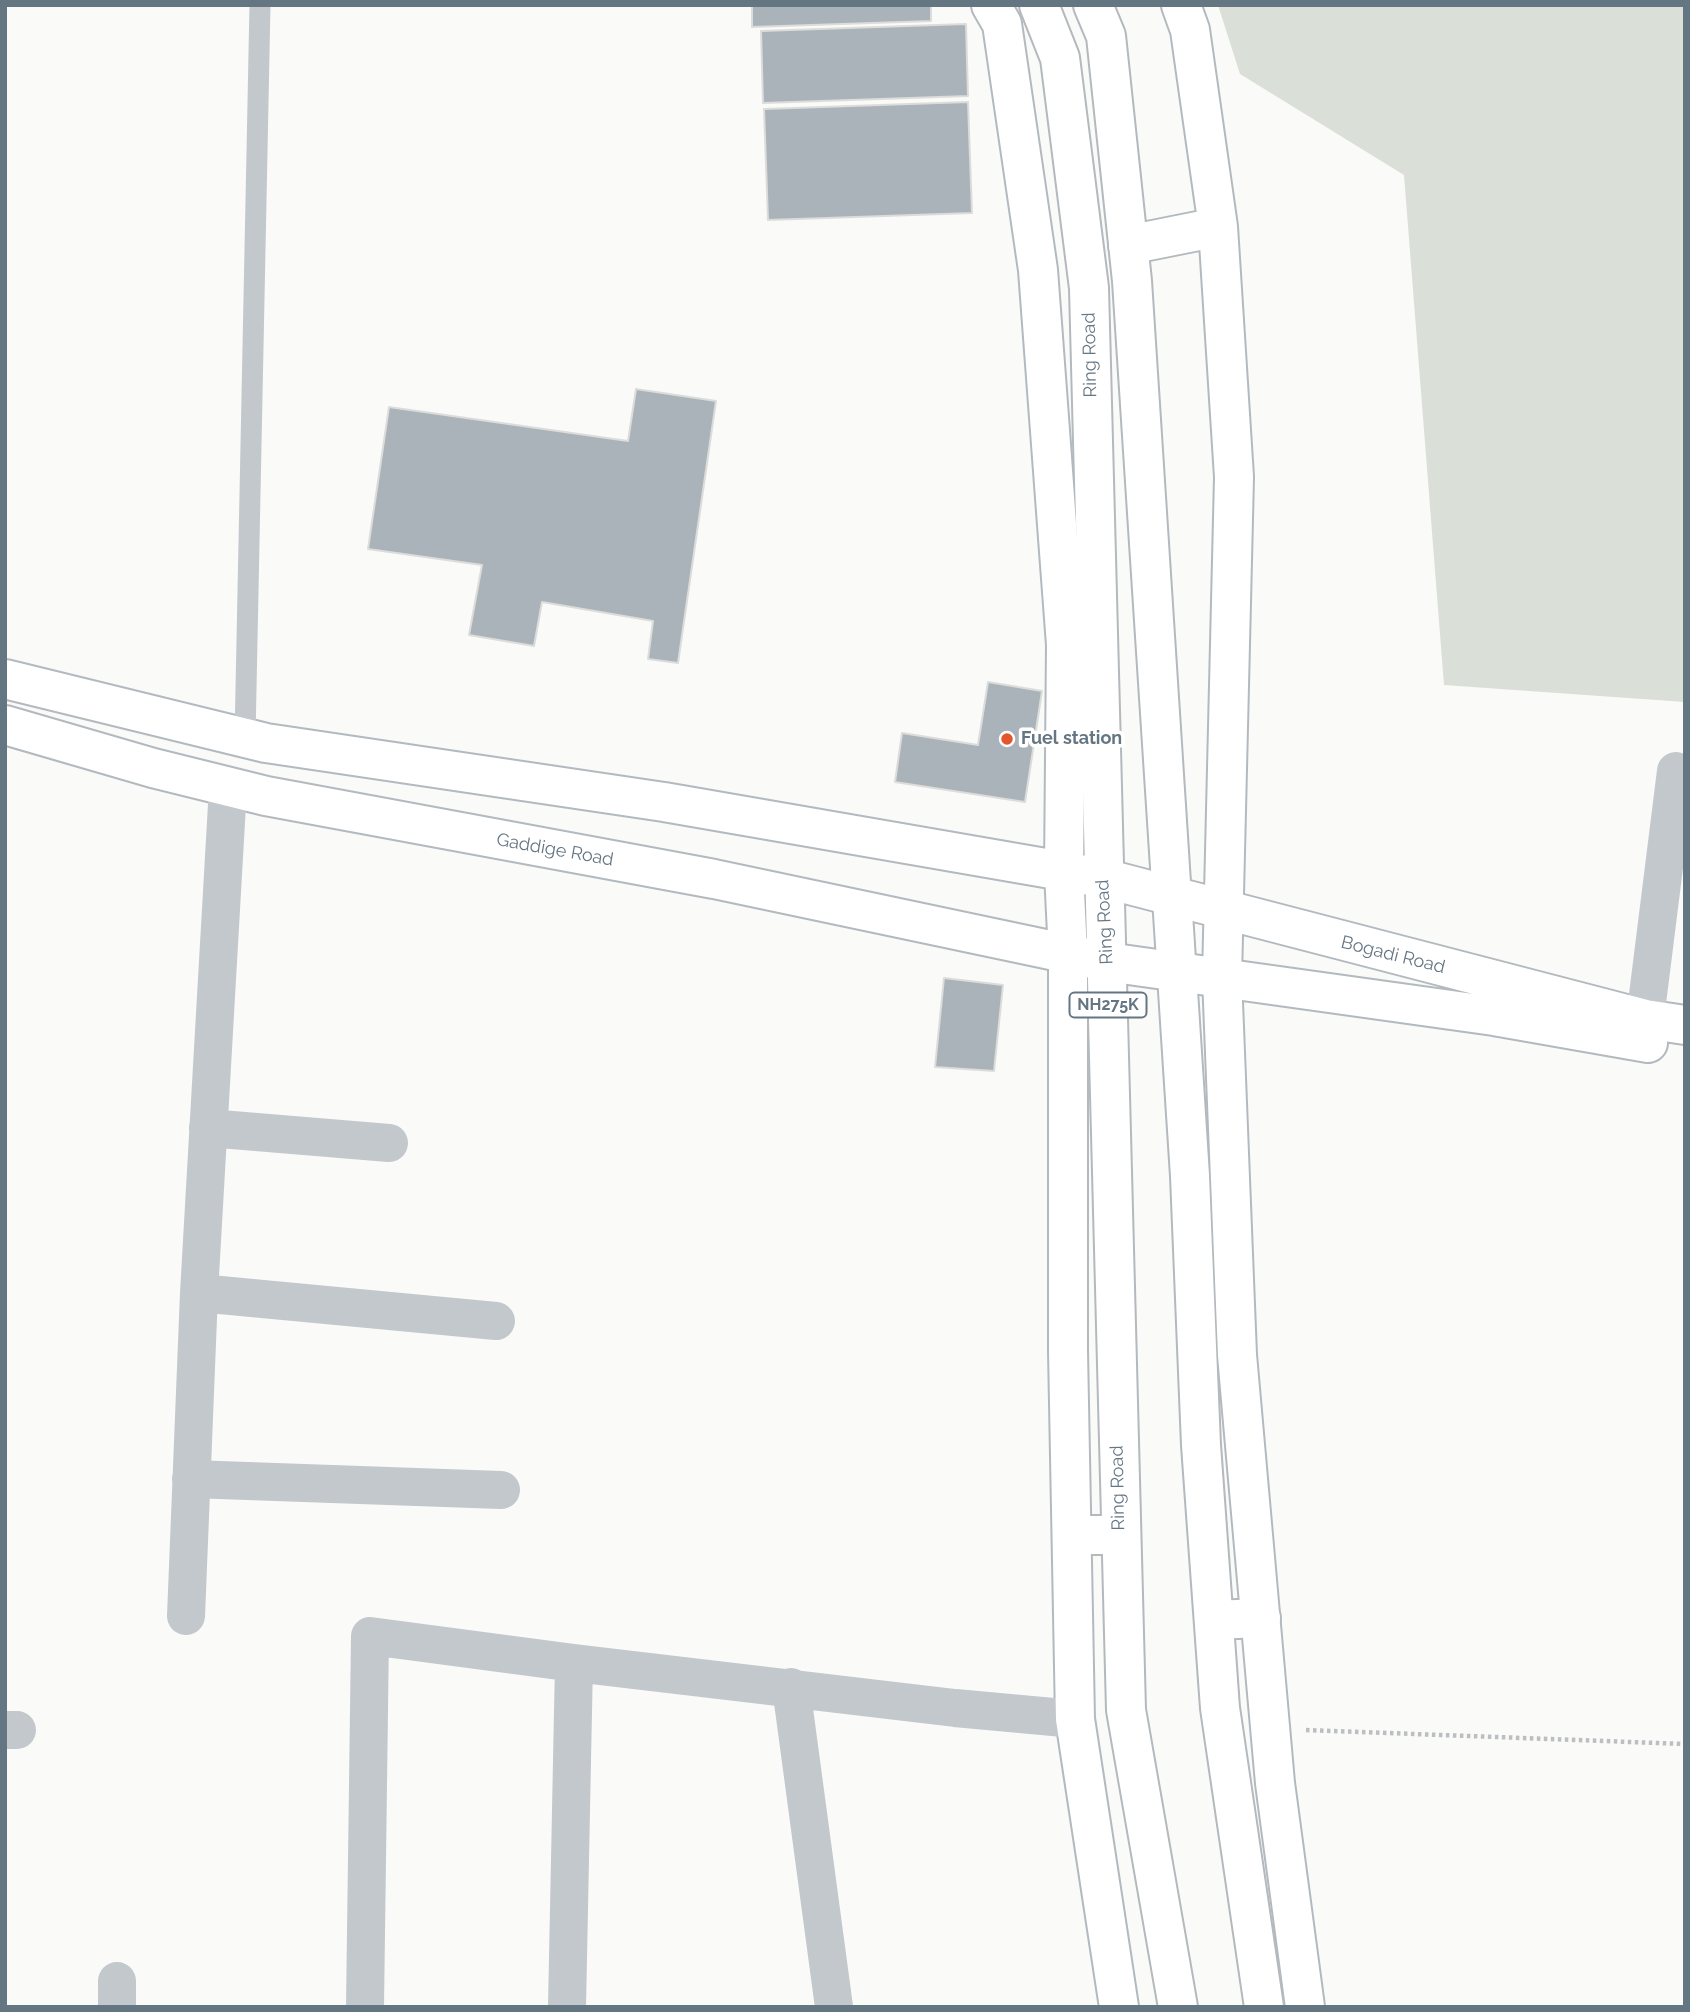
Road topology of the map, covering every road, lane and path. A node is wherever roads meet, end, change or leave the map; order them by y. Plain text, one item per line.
1 (260, 5) edge
2 (991, 5) edge
3 (1039, 5) edge
4 (1093, 5) edge
5 (1181, 5) edge
6 (1218, 227) junction
7 (1128, 245) junction
8 (5, 680) edge
9 (5, 725) edge
10 (245, 738) junction
11 (1676, 771) dead end
12 (228, 787) junction
13 (1064, 872) junction
14 (1103, 878) junction
15 (1172, 898) junction
16 (1224, 911) junction
17 (1068, 954) junction
18 (1107, 962) junction
19 (1175, 971) junction
20 (1223, 976) junction
21 (1645, 1019) junction
22 (1685, 1026) edge
23 (1685, 1050) edge
24 (208, 1128) junction
25 (389, 1143) dead end
26 (199, 1293) junction
27 (496, 1321) dead end
28 (191, 1479) junction
29 (501, 1490) dead end
30 (1072, 1535) junction
31 (1119, 1535) junction
32 (186, 1616) dead end
33 (1261, 1618) junction
34 (1214, 1620) junction
35 (574, 1664) junction
36 (791, 1687) junction
37 (1076, 1719) junction
38 (1270, 1729) junction
39 (1685, 1744) edge
40 (365, 2007) edge
41 (567, 2007) edge
42 (834, 2007) edge
43 (1119, 2007) edge
44 (1178, 2007) edge
45 (1264, 2007) edge
46 (1305, 2007) edge

1 - 10 lane
2 - 13 main road
3 - 14 main road, Ring Road / NH275K
4 - 7 main road
5 - 6 main road
6 - 7 main road
6 - 16 main road
7 - 15 main road
8 - 10 main road
9 - 12 main road, Gaddige Road
10 - 13 main road
11 - 21 street
12 - 17 main road, Gaddige Road
12 - 24 street
13 - 14 main road
13 - 17 main road
14 - 15 main road, Bogadi Road
14 - 18 main road, Ring Road / NH275K
15 - 16 main road, Bogadi Road
15 - 19 main road
16 - 20 main road
16 - 21 main road, Bogadi Road
17 - 18 main road, Gaddige Road
17 - 30 main road
18 - 19 main road
18 - 31 main road, Ring Road / NH275K
19 - 20 main road
19 - 34 main road
20 - 23 main road
20 - 33 main road
21 - 22 main road, Bogadi Road
24 - 25 street
24 - 26 street
26 - 27 street
26 - 28 street
28 - 29 street
28 - 32 street
30 - 31 main road
30 - 37 main road
31 - 44 main road, Ring Road / NH275K
33 - 34 main road
33 - 38 main road
34 - 45 main road
35 - 36 street
35 - 40 street
35 - 41 street
36 - 37 street
36 - 42 street
37 - 43 main road
38 - 39 path
38 - 46 main road

